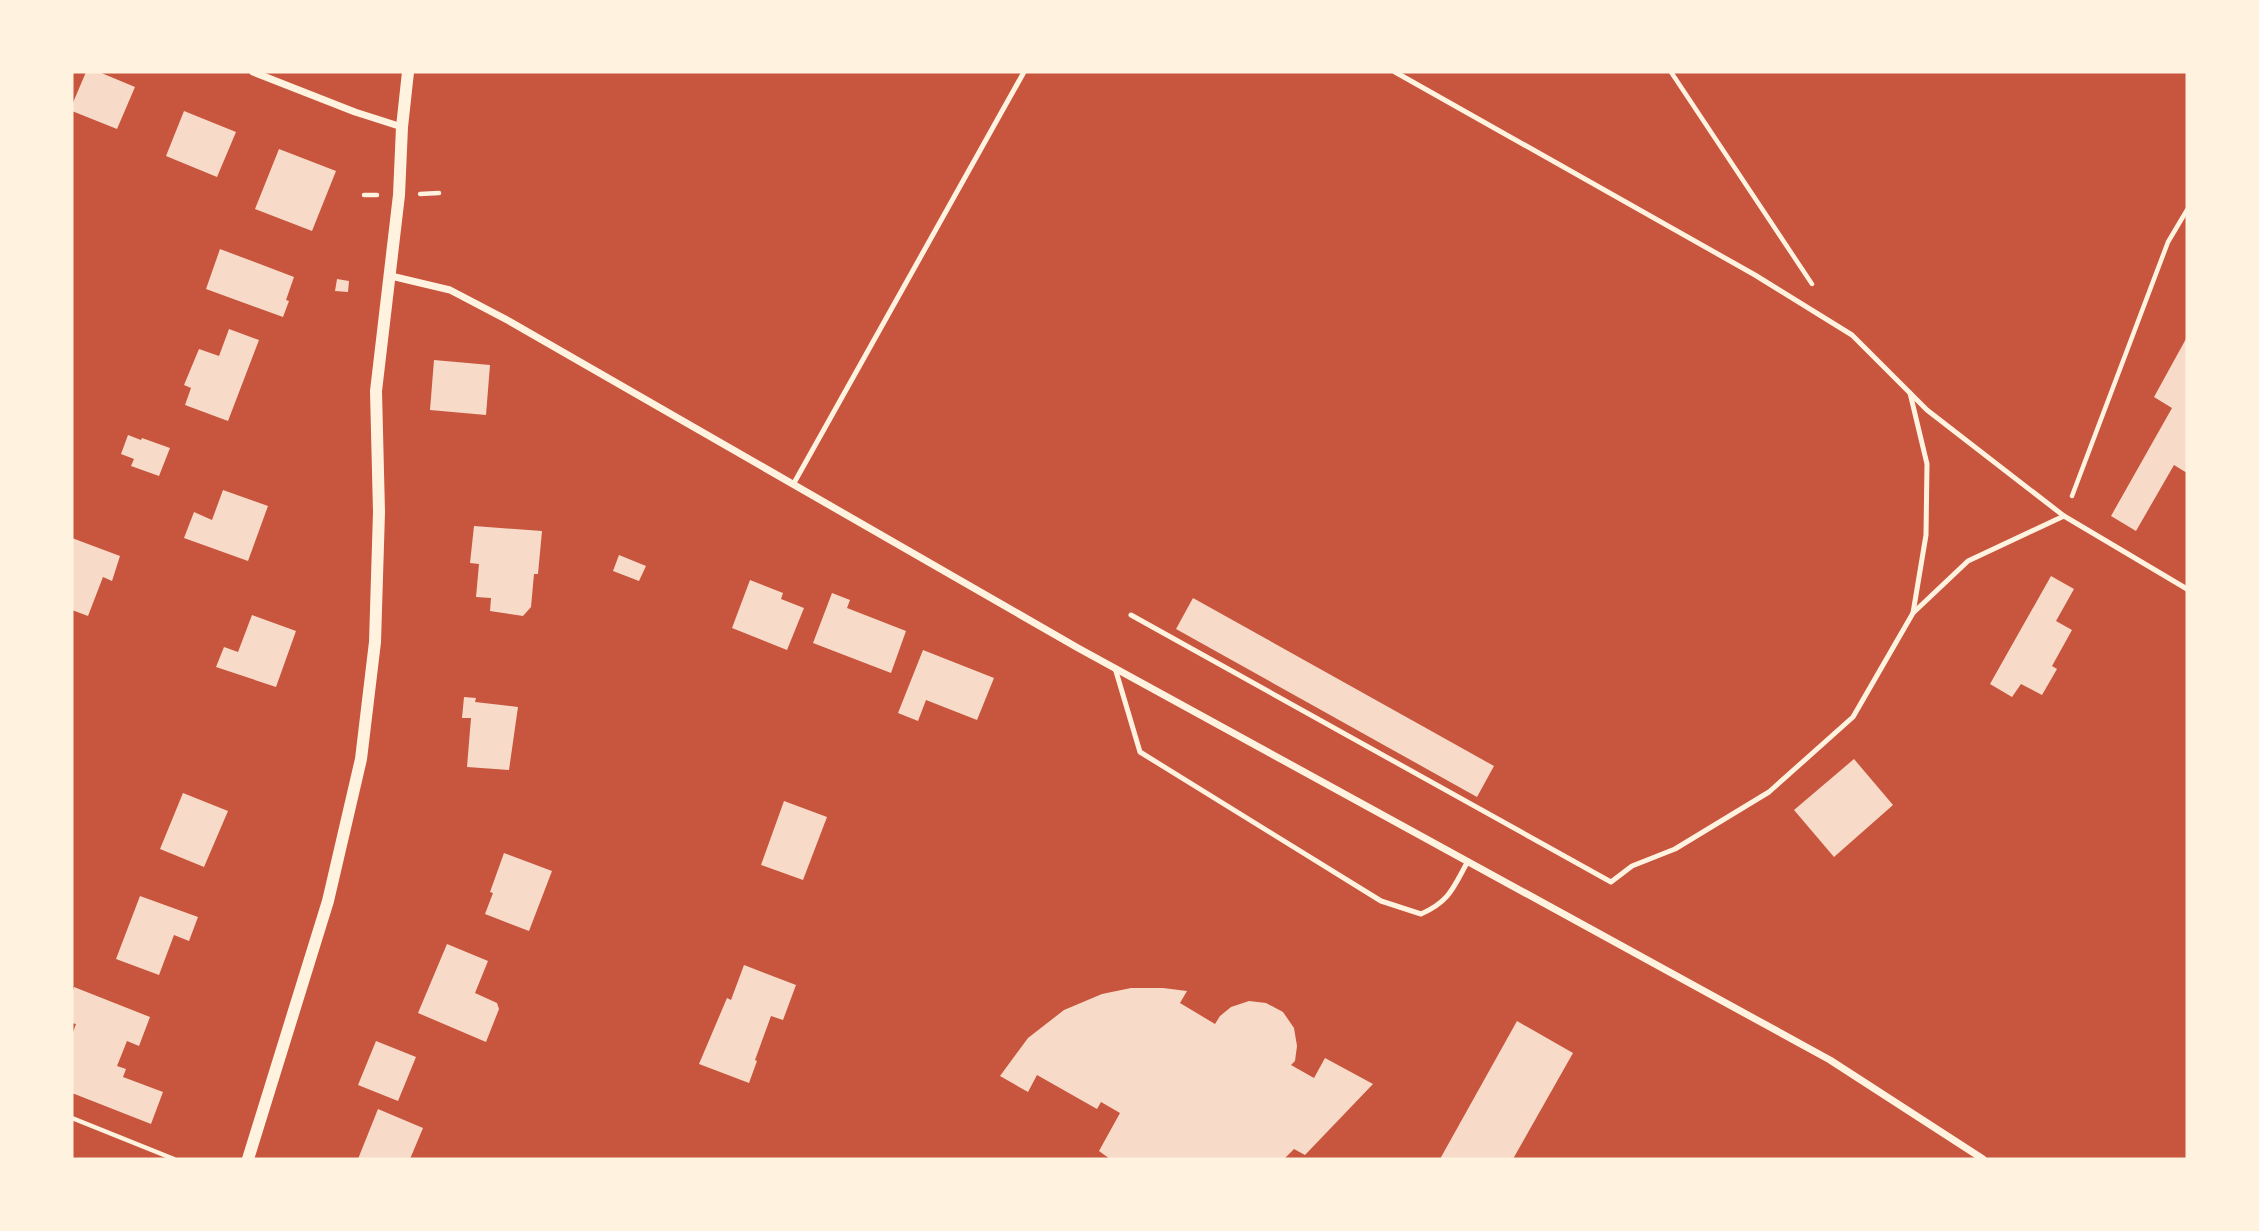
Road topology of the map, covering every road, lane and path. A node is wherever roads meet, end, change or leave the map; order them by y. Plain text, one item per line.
1 (253, 72) edge
2 (408, 72) edge
3 (1024, 72) edge
4 (1395, 72) edge
5 (1671, 72) edge
6 (402, 127) junction
7 (2187, 210) edge
8 (391, 276) junction
9 (1815, 289) dead end
10 (1910, 393) junction
11 (794, 483) junction
12 (2064, 516) junction
13 (2187, 589) edge
14 (1913, 612) junction
15 (1131, 615) dead end
16 (1115, 668) junction
17 (1468, 861) junction
18 (72, 1118) edge
19 (174, 1159) edge
20 (248, 1159) edge
21 (1983, 1159) edge

1 - 6 street
2 - 6 street
3 - 11 lane
4 - 10 lane
5 - 9 path
6 - 8 street
7 - 12 path
8 - 11 street
8 - 20 street
10 - 12 lane
10 - 14 lane
11 - 16 street
12 - 13 lane
12 - 14 lane
14 - 15 lane
16 - 17 street
16 - 17 lane
17 - 21 street
18 - 19 path

